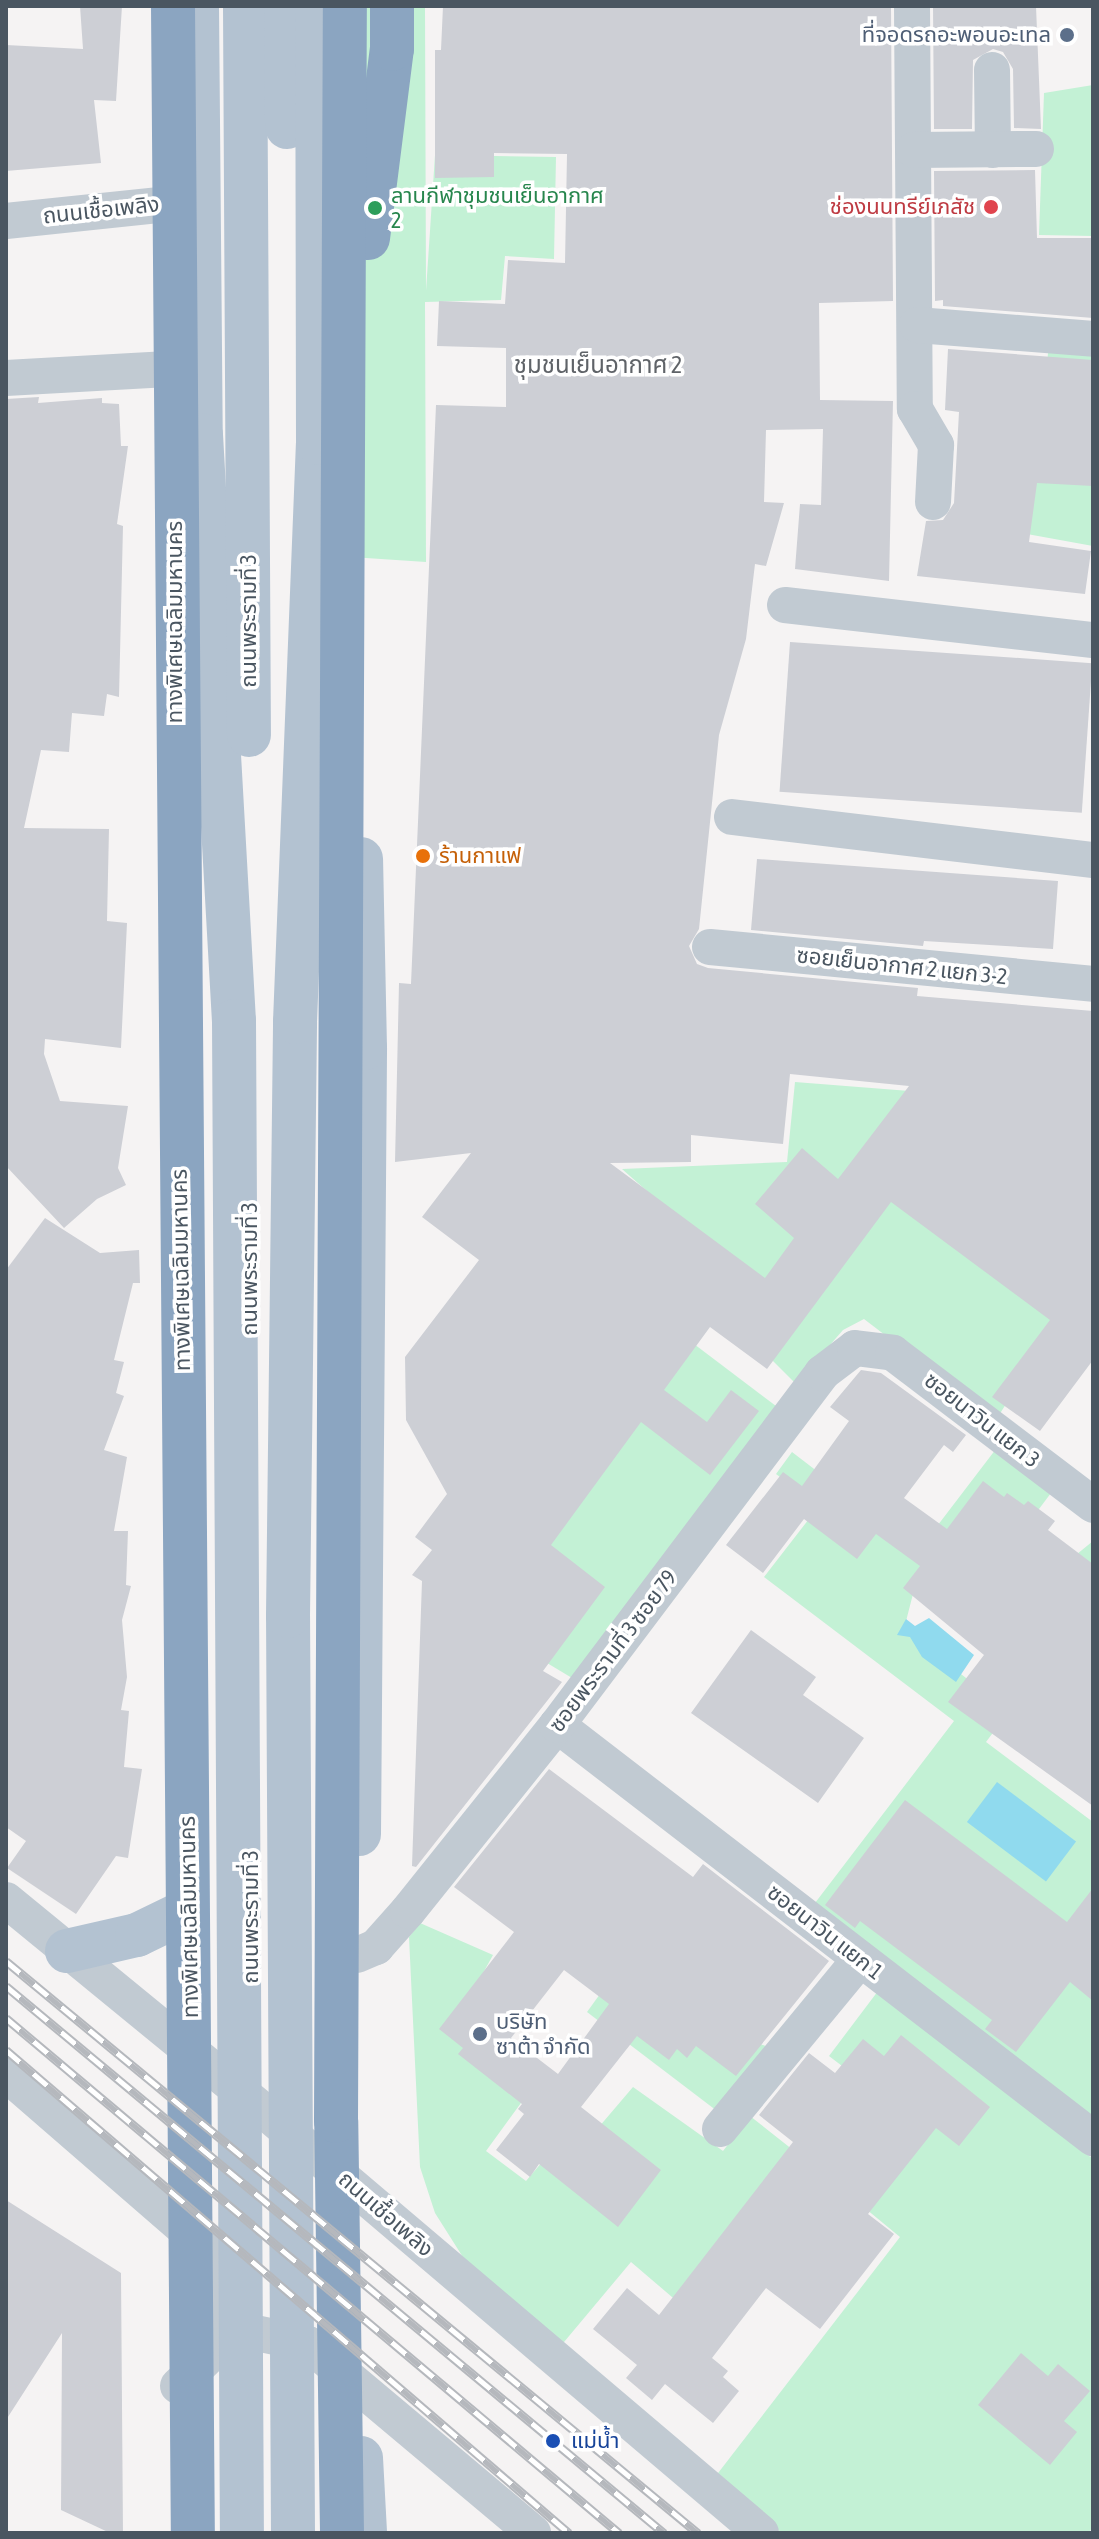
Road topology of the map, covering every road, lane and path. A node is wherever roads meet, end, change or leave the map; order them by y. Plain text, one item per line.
1 (173, 6) edge
2 (197, 6) edge
3 (245, 6) edge
4 (286, 6) edge
5 (317, 6) edge
6 (345, 6) edge
7 (392, 6) edge
8 (912, 6) edge
9 (992, 70) dead end
10 (1036, 149) dead end
11 (914, 150) junction
12 (993, 150) junction
13 (196, 201) junction
14 (6, 221) edge
15 (917, 325) junction
16 (1093, 339) edge
17 (200, 367) junction
18 (6, 378) edge
19 (332, 432) junction
20 (201, 435) junction
21 (933, 502) dead end
22 (785, 605) dead end
23 (1093, 640) edge
24 (732, 817) dead end
25 (1093, 860) edge
26 (710, 947) dead end
27 (1093, 984) edge
28 (866, 1345) joint
29 (1093, 1505) edge
30 (557, 1725) junction
31 (360, 1768) junction
32 (176, 1839) junction
33 (6, 1900) edge
34 (176, 1916) junction
35 (67, 1951) junction
36 (357, 1955) junction
37 (860, 1959) junction
38 (176, 2038) junction
39 (6, 2074) edge
40 (720, 2129) dead end
41 (1093, 2138) edge
42 (352, 2185) junction
43 (174, 2218) junction
44 (218, 2347) junction
45 (357, 2384) junction
46 (177, 2387) junction
47 (180, 2533) edge
48 (193, 2533) edge
49 (207, 2533) edge
50 (242, 2533) edge
51 (251, 2533) edge
52 (293, 2533) edge
53 (302, 2533) edge
54 (345, 2533) edge
55 (365, 2533) edge
56 (533, 2533) edge
57 (761, 2533) edge

1 - 48 highway, ทางพิเศษเฉลิมมหานคร
2 - 13 main road, ถนนพระรามที่ 3
3 - 51 main road, ถนนพระรามที่ 3
4 - 53 main road, ถนนพระรามที่ 3
5 - 19 main road, ถนนพระรามที่ 3
6 - 19 highway
7 - 19 highway
8 - 11 street
9 - 12 street
10 - 12 street
11 - 12 street
11 - 15 street
13 - 14 street, ถนนเชื้อเพลิง
13 - 17 main road, ถนนพระรามที่ 3
15 - 16 street
15 - 21 street
17 - 18 street
17 - 20 main road, ถนนพระรามที่ 3
19 - 31 main road, ถนนพระรามที่ 3
19 - 52 main road, ถนนพระรามที่ 3
19 - 54 highway
20 - 32 main road, ถนนพระรามที่ 3
20 - 50 main road, ถนนพระรามที่ 3
22 - 23 street
24 - 25 street
26 - 27 street, ซอยเย็นอากาศ 2 แยก 3-2
28 - 29 street, ซอยนาวิน แยก 3
28 - 30 street, ซอยพระรามที่ 3 ซอย 79
30 - 36 street, ซอยพระรามที่ 3 ซอย 79
30 - 37 street, ซอยนาวิน แยก 1
31 - 32 main road
31 - 36 main road, ถนนพระรามที่ 3
32 - 34 main road, ถนนพระรามที่ 3
33 - 35 street, ถนนเชื้อเพลิง
34 - 35 main road
34 - 38 main road, ถนนพระรามที่ 3
35 - 38 street, ถนนเชื้อเพลิง
36 - 42 main road, ถนนพระรามที่ 3
37 - 40 street
37 - 41 street, ซอยนาวิน แยก 1
38 - 42 street, ถนนเชื้อเพลิง
39 - 43 street
42 - 57 street, ถนนเชื้อเพลิง
43 - 44 street
43 - 46 main road
44 - 45 street
44 - 46 street
45 - 55 main road
45 - 56 street
46 - 47 main road
49 - 54 main road

